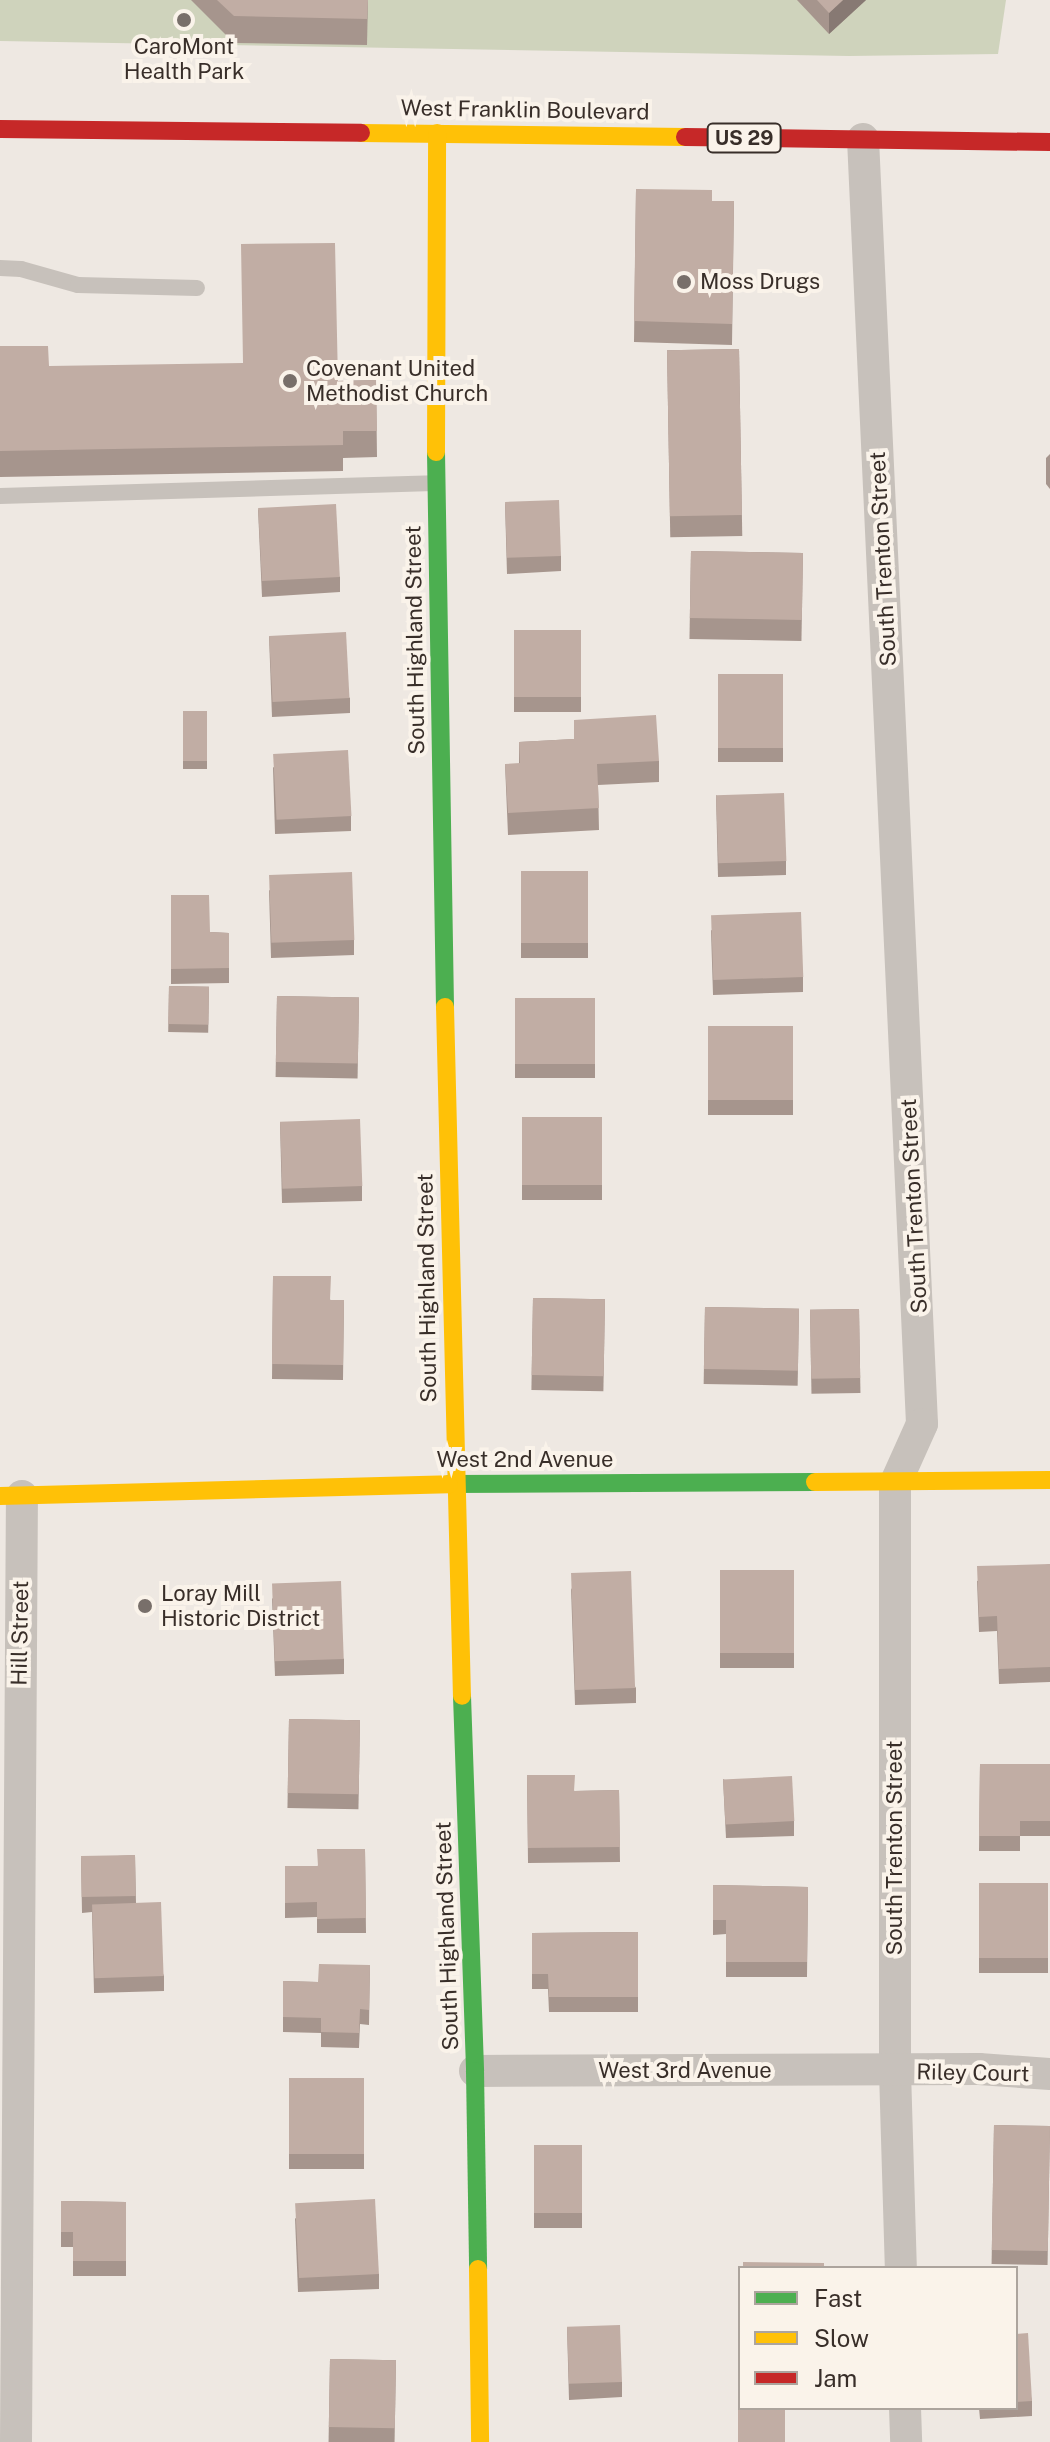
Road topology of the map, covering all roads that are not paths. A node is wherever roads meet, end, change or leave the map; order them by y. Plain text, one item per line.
1 (0, 129) edge
2 (437, 133) junction
3 (863, 139) junction
4 (1050, 142) edge
5 (0, 268) edge
6 (197, 288) dead end
7 (436, 483) junction
8 (0, 496) edge
9 (1050, 1480) edge
10 (454, 1484) junction
11 (895, 1484) junction
12 (11, 1496) edge
13 (475, 2071) junction
14 (895, 2071) junction
15 (1050, 2074) edge
16 (901, 2266) edge
17 (905, 2410) edge
18 (16, 2442) edge
19 (480, 2442) edge
20 (906, 2442) edge

1 - 2 street, West Franklin Boulevard / US 29
2 - 3 street, West Franklin Boulevard / US 29
2 - 7 street, South Highland Street
3 - 4 street, West Franklin Boulevard / US 29
3 - 11 street, South Trenton Street
5 - 6 lane
7 - 8 lane
7 - 10 street, South Highland Street
9 - 11 street, West 2nd Avenue
10 - 11 street, West 2nd Avenue
10 - 12 street, West 2nd Avenue
10 - 13 street, South Highland Street
11 - 14 street, South Trenton Street
12 - 18 street, Hill Street
13 - 14 street, West 3rd Avenue
13 - 19 street, South Highland Street
14 - 15 street, Riley Court
14 - 16 street, South Trenton Street
17 - 20 street

